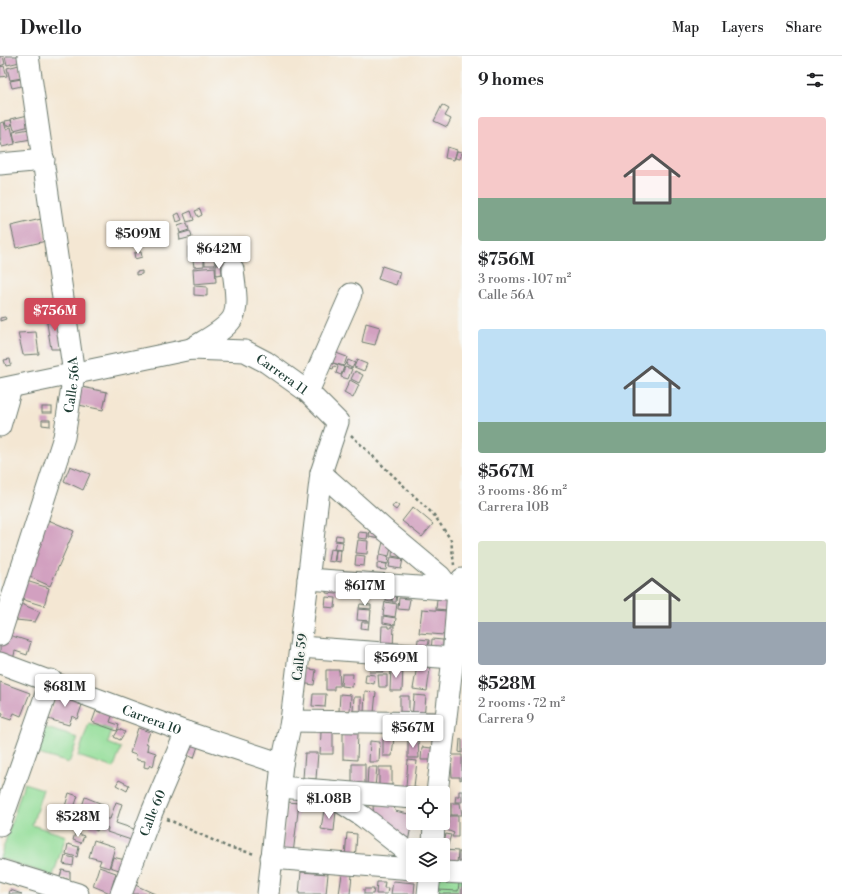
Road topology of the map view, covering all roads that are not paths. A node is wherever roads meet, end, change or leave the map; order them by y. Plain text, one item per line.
1 (28, 56) edge
2 (44, 160) junction
3 (0, 164) edge
4 (233, 269) dead end
5 (351, 294) dead end
6 (191, 349) junction
7 (74, 374) junction
8 (5, 388) edge
9 (308, 392) junction
10 (338, 422) joint
11 (0, 426) edge
12 (321, 473) junction
13 (308, 579) junction
14 (458, 587) edge
15 (0, 634) edge
16 (300, 647) junction
17 (453, 658) junction
18 (0, 663) edge
19 (51, 680) junction
20 (291, 721) junction
21 (446, 723) junction
22 (186, 732) junction
23 (282, 764) junction
24 (280, 786) junction
25 (438, 786) edge
26 (323, 791) junction
27 (406, 797) edge
28 (0, 825) edge
29 (406, 851) edge
30 (271, 858) junction
31 (406, 868) edge
32 (0, 870) edge
33 (450, 872) edge
34 (462, 873) edge
35 (429, 882) edge
36 (78, 894) edge
37 (121, 894) edge
38 (268, 894) edge
39 (428, 894) edge

1 - 2 street, Calle 56A
2 - 3 street
2 - 7 street, Calle 56A
4 - 6 street
5 - 9 street
6 - 7 street, Carrera 11
6 - 9 street, Carrera 11
7 - 8 street, Carrera 11
7 - 15 street, Calle 56A
8 - 11 street
9 - 10 street, Carrera 11
10 - 12 street, Calle 59
12 - 13 street, Calle 59
12 - 14 street
13 - 14 street
13 - 16 street, Calle 59
14 - 17 street
16 - 17 street
16 - 20 street, Calle 59
17 - 21 street
18 - 19 street, Carrera 10
19 - 22 street, Carrera 10
19 - 28 street
20 - 21 street
20 - 23 street, Calle 59
21 - 25 street
22 - 23 street, Carrera 10
22 - 37 street, Calle 60
23 - 24 street, Calle 59
24 - 26 street
24 - 30 street, Calle 59
26 - 27 street
26 - 29 street
30 - 31 street
30 - 38 street, Calle 59
32 - 36 street
33 - 34 street
35 - 39 street

